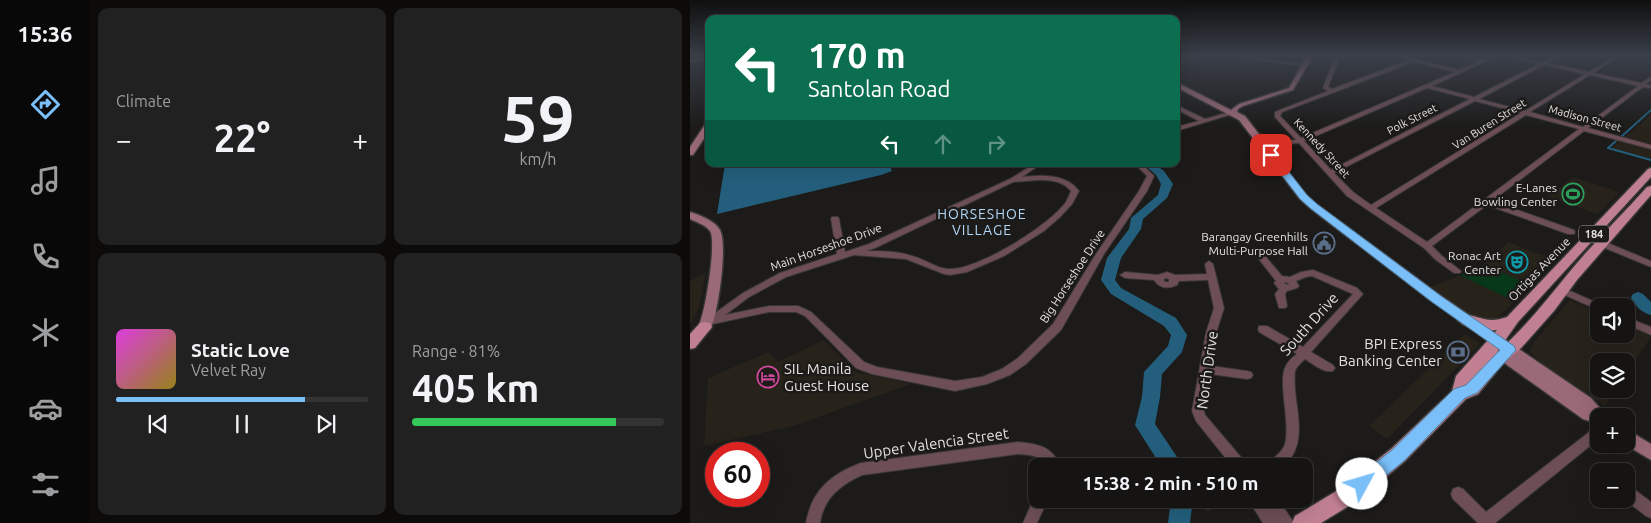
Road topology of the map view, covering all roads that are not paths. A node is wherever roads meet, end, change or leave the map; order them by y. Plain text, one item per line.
1 (1296, 80) edge
2 (1327, 80) edge
3 (1360, 80) edge
4 (1440, 80) edge
5 (1511, 80) edge
6 (1580, 80) edge
7 (1621, 80) edge
8 (1648, 80) edge
9 (1642, 85) junction
10 (1180, 86) edge
11 (1427, 86) junction
12 (1651, 87) edge
13 (1332, 91) junction
14 (1474, 99) junction
15 (1180, 108) edge
16 (1237, 112) junction
17 (1526, 113) junction
18 (1204, 121) junction
19 (1180, 128) edge
20 (1584, 128) junction
21 (705, 131) edge
22 (1300, 141) junction
23 (1268, 144) dead end
24 (1651, 147) edge
25 (690, 153) edge
26 (1033, 167) edge
27 (1141, 167) edge
28 (1651, 171) edge
29 (1330, 173) junction
30 (1012, 180) junction
31 (1651, 189) edge
32 (1488, 202) junction
33 (1371, 208) junction
34 (690, 215) edge
35 (835, 219) dead end
36 (1571, 232) dead end
37 (1603, 244) junction
38 (1426, 246) junction
39 (854, 253) junction
40 (842, 256) junction
41 (1262, 258) dead end
42 (1209, 264) dead end
43 (1651, 264) edge
44 (1457, 271) dead end
45 (1126, 275) dead end
46 (1210, 276) junction
47 (1282, 284) junction
48 (1561, 290) junction
49 (1590, 303) edge
50 (1282, 306) dead end
51 (1463, 318) junction
52 (1511, 321) junction
53 (707, 324) junction
54 (1635, 324) edge
55 (1263, 328) dead end
56 (690, 330) edge
57 (1651, 331) edge
58 (690, 344) edge
59 (1501, 348) junction
60 (1304, 353) junction
61 (1329, 368) dead end
62 (1205, 369) junction
63 (1247, 375) dead end
64 (1590, 412) edge
65 (1590, 439) edge
66 (1635, 442) edge
67 (1651, 453) edge
68 (1050, 458) edge
69 (1234, 458) edge
70 (1286, 458) edge
71 (1458, 494) dead end
72 (1635, 499) edge
73 (1038, 508) edge
74 (1261, 508) edge
75 (1276, 508) edge
76 (1651, 511) edge
77 (1487, 522) edge
78 (813, 523) edge
79 (1030, 523) edge
80 (1271, 523) edge
81 (1287, 523) edge
82 (1302, 523) edge

1 - 16 main road
2 - 13 street
3 - 13 street, Kennedy Street
4 - 11 street
5 - 14 street, Polk Street
6 - 17 street, Van Buren Street
7 - 9 street
8 - 9 street
9 - 12 street
9 - 20 street
10 - 16 main road
11 - 14 street, Madison Street
11 - 22 street
13 - 22 street, Kennedy Street
14 - 17 street, Madison Street
14 - 29 street, Polk Street
15 - 18 street
16 - 18 street
16 - 51 main road
16 - 59 main road
17 - 20 street, Madison Street
17 - 33 street, Van Buren Street
18 - 19 street
20 - 24 street, Madison Street
20 - 32 street
21 - 25 main road
22 - 23 street
22 - 29 street, Kennedy Street
26 - 30 street, Main Horseshoe Drive
27 - 53 street, Big Horseshoe Drive
28 - 52 main road, Ortigas Avenue / 184
29 - 33 street, Kennedy Street
30 - 39 street, Main Horseshoe Drive
30 - 39 street
31 - 37 main road, 184
32 - 36 street
32 - 38 street
33 - 38 street, Kennedy Street
34 - 53 main road
35 - 40 street
37 - 43 street
37 - 48 main road, 184
38 - 44 street, Kennedy Street
39 - 40 street, Main Horseshoe Drive
40 - 53 street, Main Horseshoe Drive
41 - 47 street
42 - 46 street, North Drive
45 - 46 street
46 - 62 street, North Drive
47 - 50 street
47 - 60 street, South Drive
48 - 49 street
48 - 59 main road, 184
51 - 52 main road
51 - 59 main road
52 - 59 main road, Ortigas Avenue / 184
53 - 56 main road
53 - 58 main road
54 - 57 street
55 - 60 street
59 - 64 main road
59 - 82 main road, 184
60 - 61 street
60 - 70 street, South Drive
62 - 63 street
62 - 69 street, North Drive
65 - 77 street
66 - 67 main road
68 - 78 street, Upper Valencia Street
71 - 77 street
72 - 76 street
73 - 79 street
74 - 80 street
75 - 81 street

